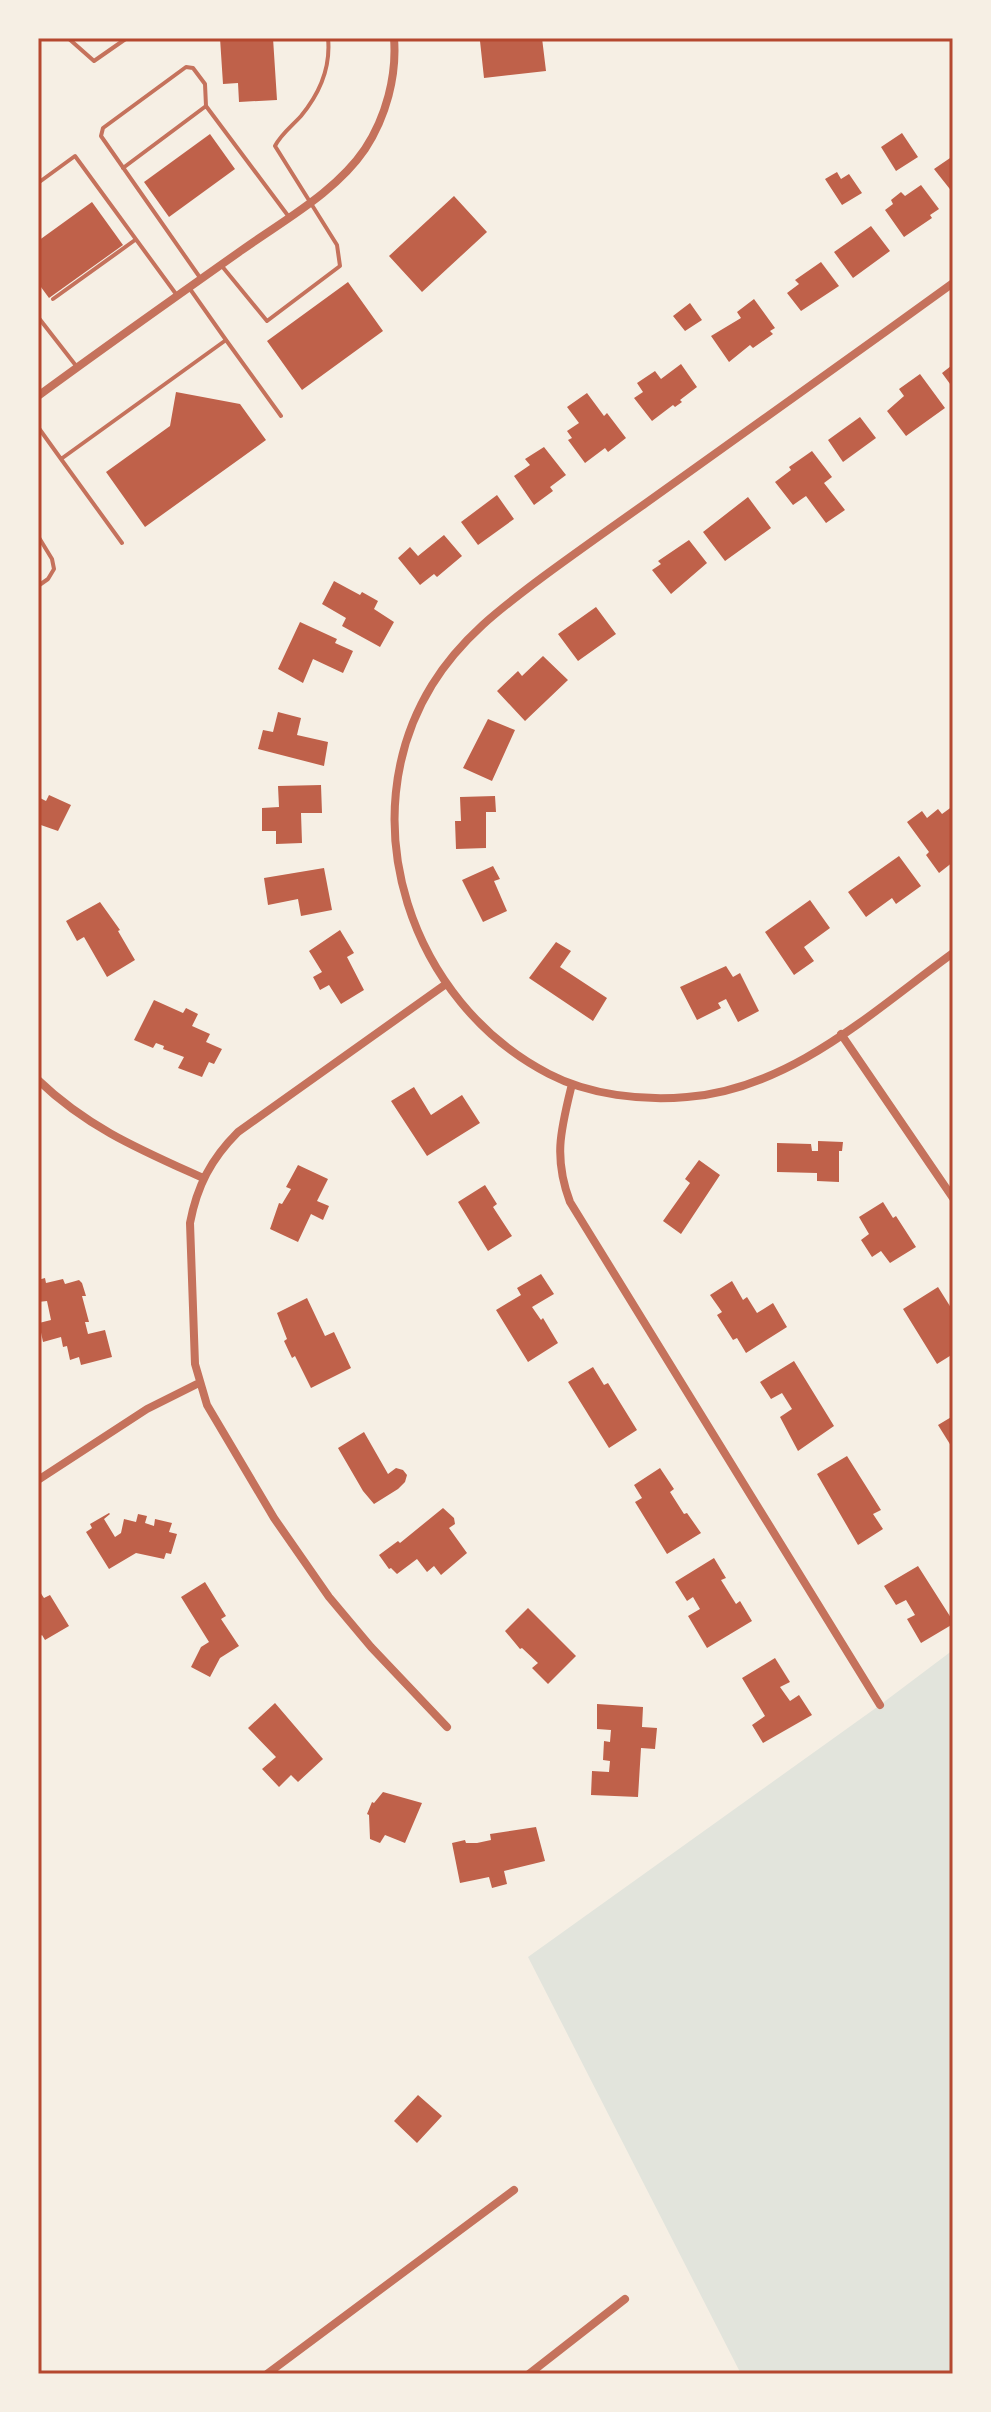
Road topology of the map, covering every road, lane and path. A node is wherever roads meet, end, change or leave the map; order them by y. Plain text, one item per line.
1 (68, 38) edge
2 (127, 38) edge
3 (328, 38) edge
4 (394, 38) edge
5 (206, 106) junction
6 (123, 168) junction
7 (38, 183) edge
8 (310, 202) junction
9 (289, 217) junction
10 (136, 239) junction
11 (221, 265) junction
12 (201, 279) junction
13 (953, 283) edge
14 (189, 288) junction
15 (177, 296) junction
16 (53, 299) dead end
17 (38, 317) edge
18 (226, 340) junction
19 (77, 367) junction
20 (38, 396) edge
21 (281, 416) dead end
22 (38, 427) edge
23 (61, 459) junction
24 (38, 536) edge
25 (122, 543) dead end
26 (38, 586) edge
27 (953, 953) edge
28 (446, 984) junction
29 (841, 1034) junction
30 (38, 1080) edge
31 (572, 1084) junction
32 (203, 1178) junction
33 (953, 1198) edge
34 (199, 1383) junction
35 (38, 1480) edge
36 (880, 1705) dead end
37 (447, 1727) dead end
38 (514, 2190) dead end
39 (625, 2299) dead end
40 (267, 2374) edge
41 (529, 2374) edge

1 - 2 lane
3 - 8 lane
4 - 8 street
5 - 6 lane
5 - 6 lane
5 - 9 lane
6 - 12 lane
7 - 10 lane
8 - 9 street
8 - 11 lane
9 - 11 street
10 - 15 lane
10 - 16 lane
11 - 12 street
12 - 14 street
13 - 28 street
14 - 15 street
14 - 18 lane
15 - 19 street
17 - 19 lane
18 - 21 lane
18 - 23 lane
19 - 20 street
22 - 23 lane
23 - 25 lane
24 - 26 lane
27 - 29 street
28 - 31 street
28 - 32 street
29 - 31 street
29 - 33 street
30 - 32 street
31 - 36 street
32 - 34 street
34 - 35 street
34 - 37 street
38 - 40 street
39 - 41 street

